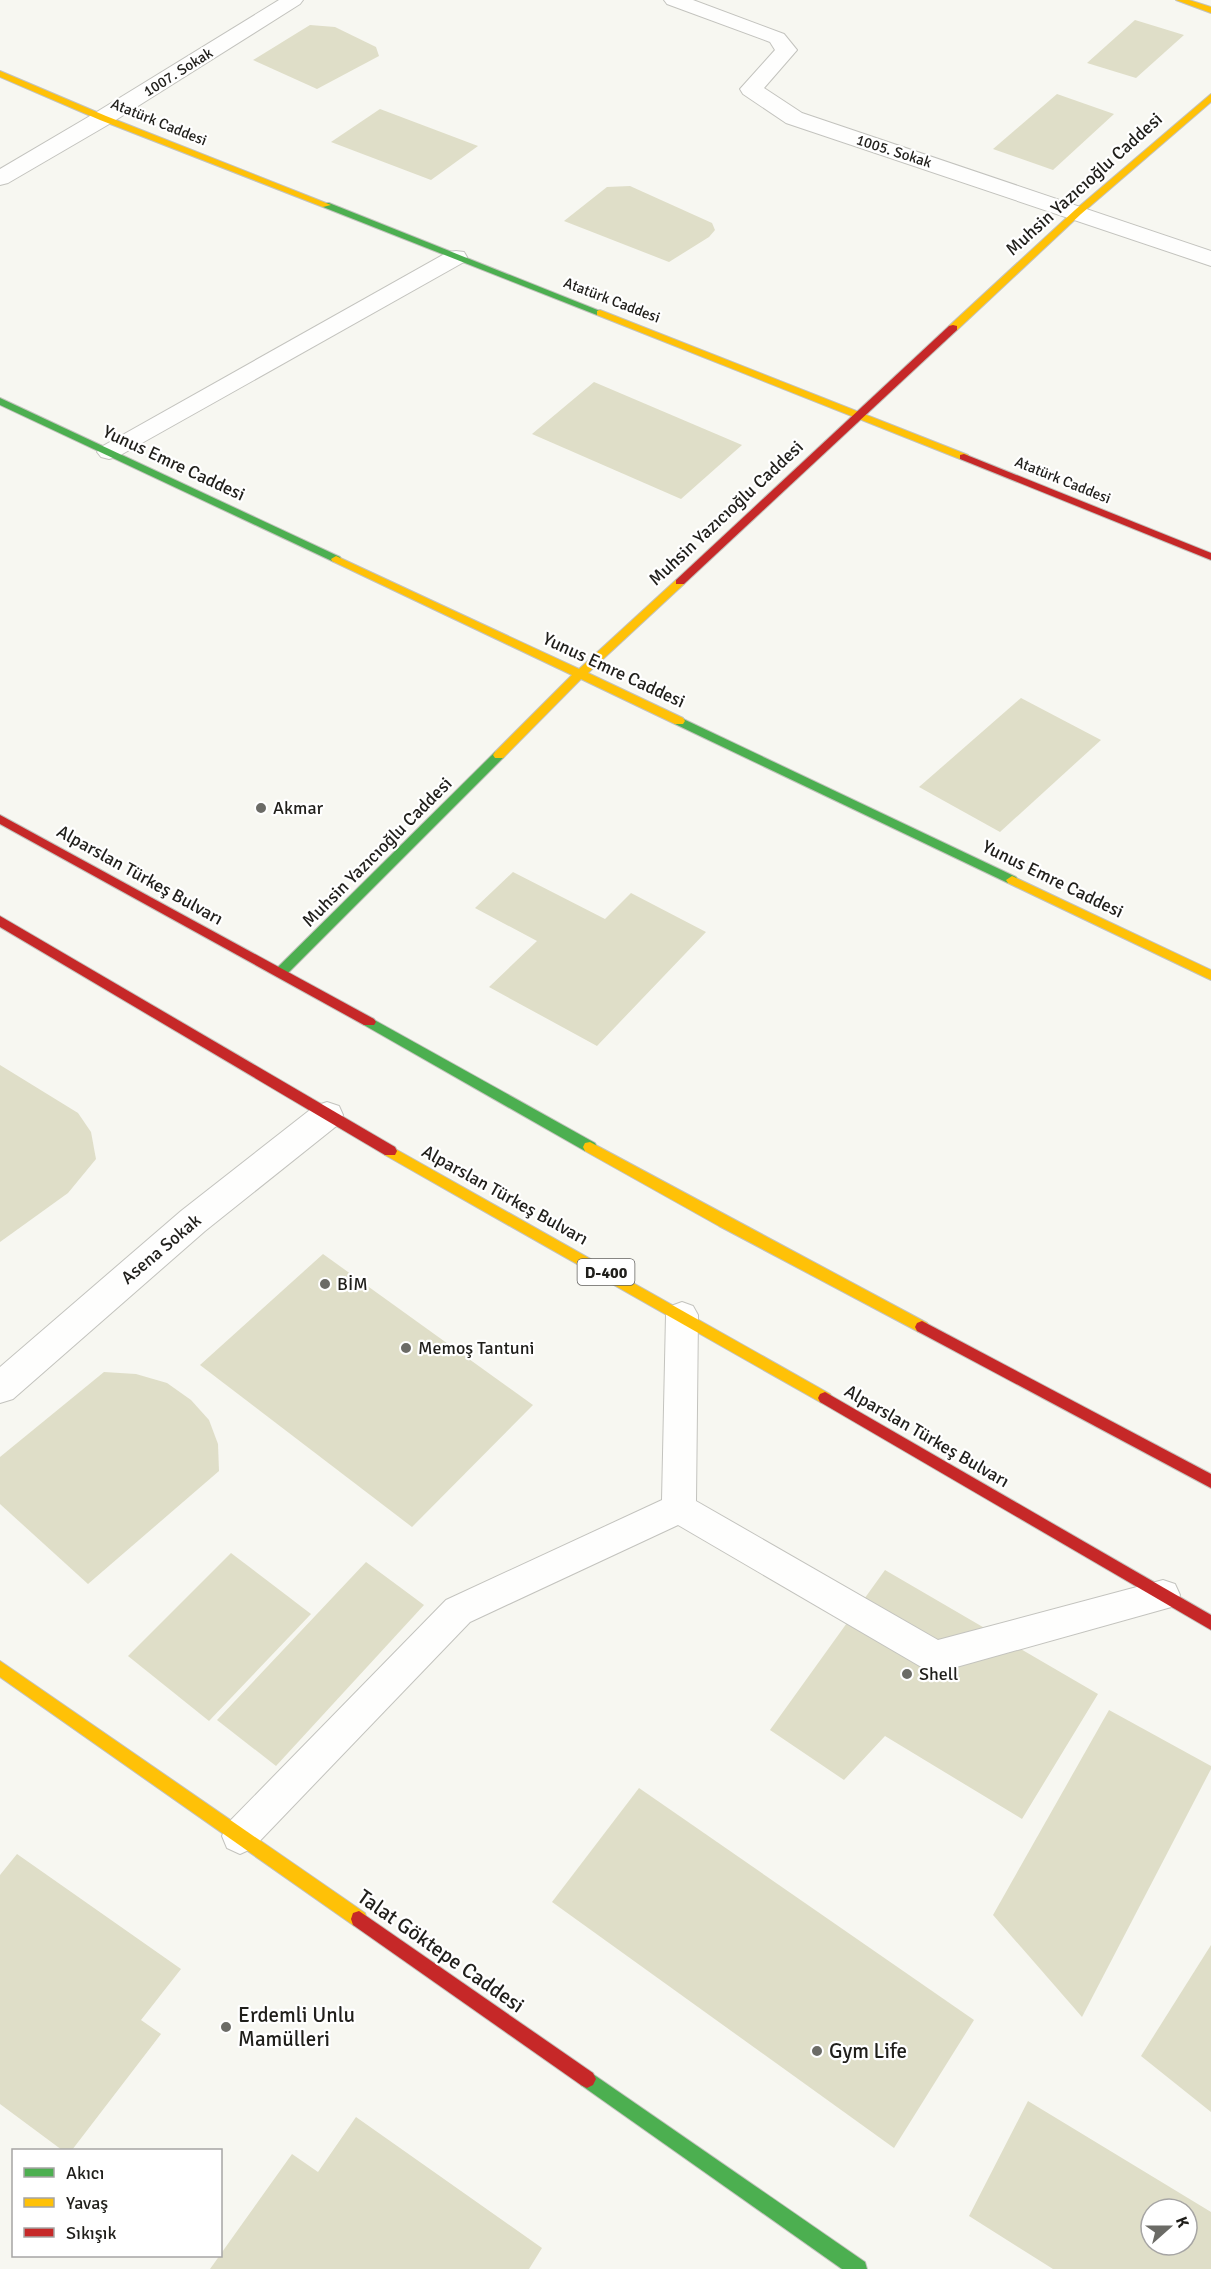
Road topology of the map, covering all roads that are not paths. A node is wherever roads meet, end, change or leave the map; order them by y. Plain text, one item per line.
1 (293, 0) edge
2 (674, 0) edge
3 (1180, 0) edge
4 (1211, 10) edge
5 (0, 74) edge
6 (1211, 97) edge
7 (104, 118) junction
8 (0, 178) edge
9 (1078, 212) junction
10 (456, 257) junction
11 (1211, 259) edge
12 (0, 401) edge
13 (857, 414) junction
14 (109, 452) junction
15 (1211, 558) edge
16 (580, 674) junction
17 (0, 819) edge
18 (0, 921) edge
19 (281, 972) junction
20 (1211, 975) edge
21 (327, 1115) junction
22 (682, 1315) junction
23 (0, 1388) edge
24 (1211, 1481) edge
25 (680, 1508) junction
26 (1163, 1595) junction
27 (1211, 1623) edge
28 (0, 1668) edge
29 (240, 1836) junction
30 (858, 2269) edge

1 - 7 street, 1007. Sokak
2 - 9 street, 1005. Sokak
3 - 4 main road
5 - 7 main road, Atatürk Caddesi
6 - 9 main road, Muhsin Yazıcıoğlu Caddesi
7 - 8 street, 1007. Sokak
7 - 10 main road, Atatürk Caddesi
9 - 11 street, 1005. Sokak
9 - 13 main road, Muhsin Yazıcıoğlu Caddesi
10 - 13 main road, Atatürk Caddesi
10 - 14 lane
12 - 14 main road, Yunus Emre Caddesi
13 - 15 main road, Atatürk Caddesi
13 - 16 main road, Muhsin Yazıcıoğlu Caddesi
14 - 16 main road, Yunus Emre Caddesi
16 - 19 main road, Muhsin Yazıcıoğlu Caddesi
16 - 20 main road, Yunus Emre Caddesi
17 - 19 main road, Alparslan Türkeş Bulvarı
18 - 21 main road, Alparslan Türkeş Bulvarı / D-400
19 - 24 main road, Alparslan Türkeş Bulvarı
21 - 22 main road, Alparslan Türkeş Bulvarı / D-400
21 - 23 street, Asena Sokak
22 - 25 lane
22 - 26 main road, Alparslan Türkeş Bulvarı / D-400
25 - 26 lane
25 - 29 lane
26 - 27 main road, Alparslan Türkeş Bulvarı / D-400
28 - 29 main road, Talat Göktepe Caddesi
29 - 30 main road, Talat Göktepe Caddesi

